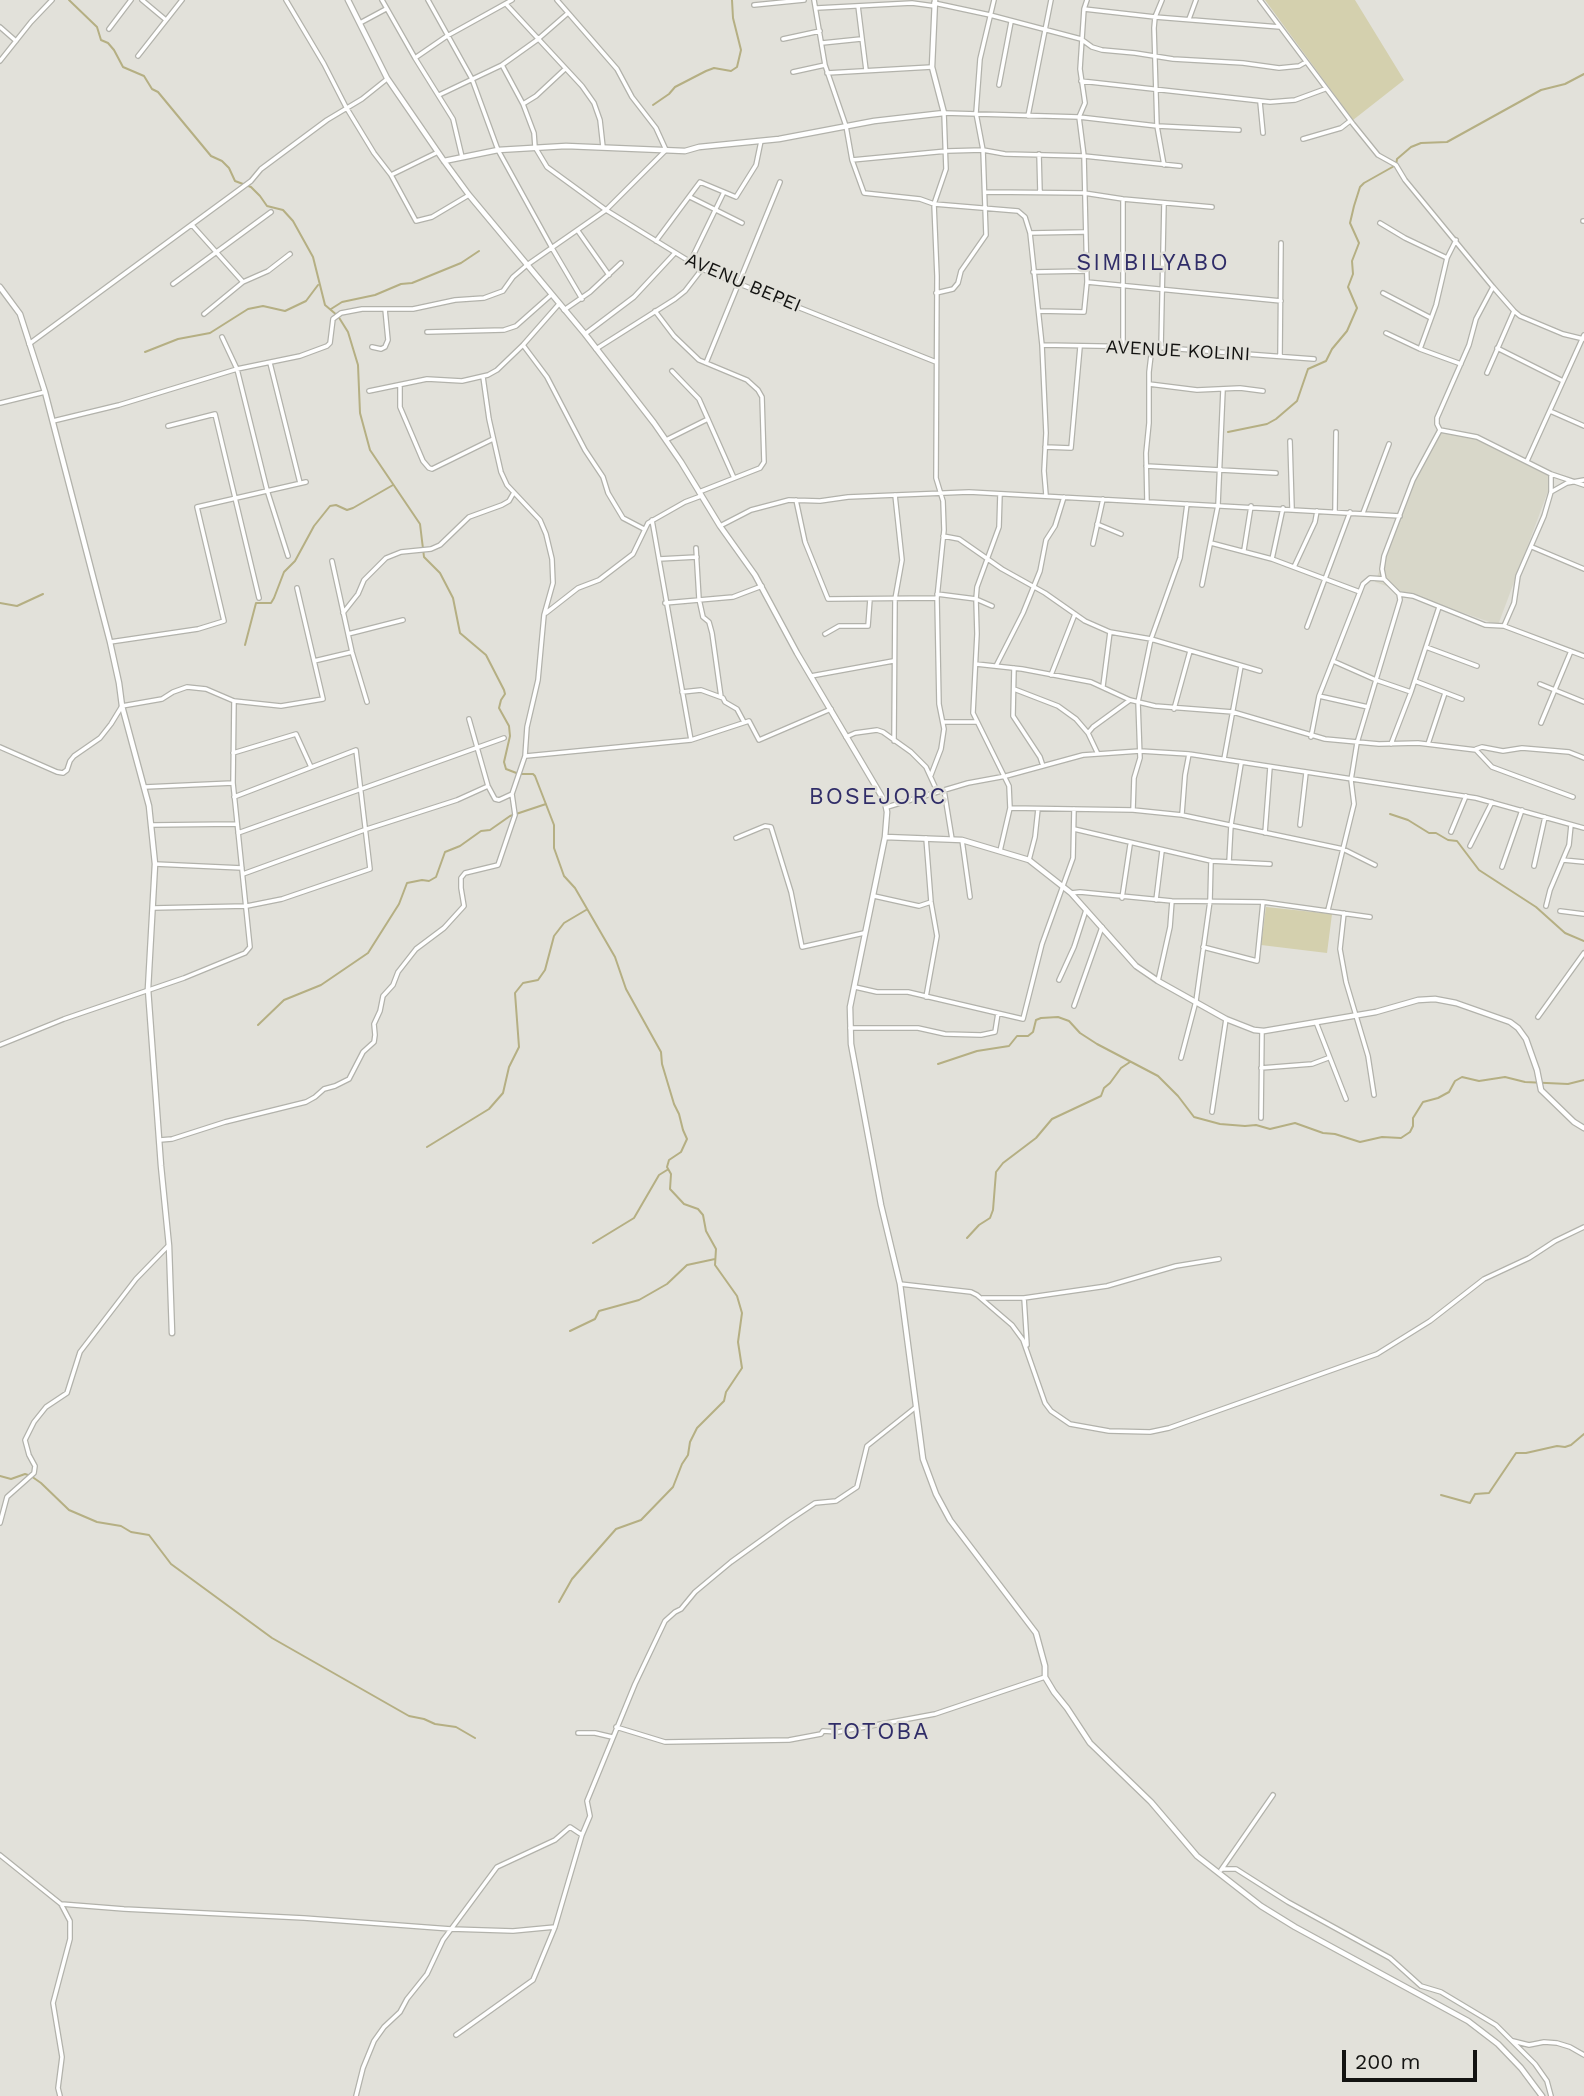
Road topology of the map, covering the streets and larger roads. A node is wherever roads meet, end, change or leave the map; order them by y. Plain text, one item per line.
1 (52, 0) edge
2 (131, 0) edge
3 (142, 0) edge
4 (182, 0) edge
5 (286, 0) edge
6 (348, 0) edge
7 (382, 0) edge
8 (428, 0) edge
9 (512, 0) edge
10 (557, 0) edge
11 (804, 0) edge
12 (814, 0) edge
13 (994, 0) edge
14 (1051, 0) edge
15 (1087, 0) edge
16 (1162, 0) edge
17 (1196, 0) edge
18 (1260, 0) edge
19 (934, 3) edge
20 (506, 5) junction
21 (754, 5) dead end
22 (858, 6) junction
23 (817, 8) junction
24 (386, 9) junction
25 (1084, 9) junction
26 (568, 13) junction
27 (990, 15) junction
28 (1155, 17) junction
29 (1189, 19) junction
30 (166, 20) junction
31 (1012, 20) junction
32 (360, 24) junction
33 (0, 27) edge
34 (1280, 27) junction
35 (109, 29) dead end
36 (1045, 30) junction
37 (820, 32) junction
38 (447, 36) junction
39 (783, 39) dead end
40 (861, 39) junction
41 (1082, 39) junction
42 (537, 40) junction
43 (16, 41) junction
44 (822, 43) junction
45 (138, 56) dead end
46 (1155, 57) junction
47 (415, 58) junction
48 (0, 61) edge
49 (1306, 62) junction
50 (502, 65) junction
51 (825, 65) junction
52 (932, 67) junction
53 (565, 69) junction
54 (866, 70) junction
55 (793, 72) dead end
56 (827, 73) junction
57 (387, 78) junction
58 (472, 79) junction
59 (1081, 82) junction
60 (999, 85) dead end
61 (1325, 89) junction
62 (1157, 90) junction
63 (439, 95) junction
64 (1260, 102) junction
65 (523, 104) junction
66 (346, 107) junction
67 (944, 113) junction
68 (976, 113) junction
69 (1028, 116) junction
70 (1079, 117) junction
71 (1350, 121) junction
72 (846, 126) junction
73 (1157, 126) junction
74 (1239, 130) dead end
75 (1263, 133) dead end
76 (1303, 139) dead end
77 (761, 141) junction
78 (535, 147) junction
79 (603, 147) junction
80 (498, 150) junction
81 (666, 150) junction
82 (984, 150) junction
83 (947, 151) junction
84 (438, 152) junction
85 (1039, 154) junction
86 (1084, 156) junction
87 (462, 157) junction
88 (852, 160) junction
89 (444, 161) junction
90 (1164, 165) junction
91 (1180, 166) dead end
92 (391, 175) junction
93 (780, 182) dead end
94 (724, 192) junction
95 (986, 192) junction
96 (1040, 192) junction
97 (1084, 193) junction
98 (469, 195) junction
99 (690, 197) junction
100 (1122, 199) junction
101 (1164, 203) junction
102 (934, 204) junction
103 (1212, 207) dead end
104 (986, 208) junction
105 (606, 210) junction
106 (715, 210) junction
107 (271, 212) dead end
108 (742, 223) dead end
109 (1380, 223) dead end
110 (192, 225) junction
111 (577, 230) junction
112 (1084, 232) junction
113 (1030, 233) junction
114 (1456, 240) junction
115 (656, 241) junction
116 (1281, 243) dead end
117 (552, 248) junction
118 (217, 253) junction
119 (674, 253) junction
120 (290, 254) dead end
121 (1447, 258) junction
122 (690, 262) junction
123 (621, 263) dead end
124 (527, 265) junction
125 (702, 269) junction
126 (1086, 271) junction
127 (1033, 272) junction
128 (609, 275) junction
129 (243, 282) junction
130 (1087, 282) junction
131 (173, 284) dead end
132 (738, 284) junction
133 (1123, 284) junction
134 (0, 287) edge
135 (1493, 287) junction
136 (1164, 289) junction
137 (936, 293) junction
138 (1383, 293) dead end
139 (551, 295) junction
140 (582, 299) junction
141 (1281, 301) junction
142 (559, 304) junction
143 (386, 309) junction
144 (564, 310) junction
145 (655, 311) junction
146 (1039, 311) junction
147 (1514, 311) junction
148 (204, 314) dead end
149 (1432, 318) junction
150 (427, 332) dead end
151 (1386, 333) dead end
152 (585, 334) junction
153 (222, 337) dead end
154 (1583, 338) edge
155 (29, 344) junction
156 (523, 345) junction
157 (1042, 345) junction
158 (372, 347) dead end
159 (1080, 347) junction
160 (1123, 347) junction
161 (1152, 347) junction
162 (1161, 348) junction
163 (1497, 348) junction
164 (596, 349) junction
165 (1420, 349) junction
166 (1280, 356) junction
167 (1314, 359) dead end
168 (270, 362) junction
169 (937, 362) junction
170 (706, 363) junction
171 (1461, 364) junction
172 (237, 369) junction
173 (672, 371) dead end
174 (1488, 373) dead end
175 (483, 377) junction
176 (1563, 382) junction
177 (1149, 384) junction
178 (400, 386) junction
179 (1223, 390) junction
180 (369, 391) dead end
181 (1263, 391) dead end
182 (45, 392) junction
183 (0, 403) edge
184 (1550, 411) junction
185 (708, 419) junction
186 (53, 421) junction
187 (167, 426) dead end
188 (1584, 426) edge
189 (1440, 430) junction
190 (1336, 432) dead end
191 (494, 439) junction
192 (666, 440) junction
193 (1290, 441) dead end
194 (1389, 444) dead end
195 (1045, 447) junction
196 (1527, 462) junction
197 (1146, 466) junction
198 (1220, 469) junction
199 (1276, 472) dead end
200 (1551, 474) junction
201 (734, 478) junction
202 (1574, 481) junction
203 (306, 482) dead end
204 (1584, 482) edge
205 (300, 483) junction
206 (267, 490) junction
207 (939, 492) junction
208 (1551, 492) junction
209 (514, 493) junction
210 (700, 494) junction
211 (1000, 494) junction
212 (895, 495) junction
213 (1046, 496) junction
214 (1064, 497) junction
215 (234, 498) junction
216 (1103, 499) junction
217 (796, 500) junction
218 (1147, 502) junction
219 (1187, 504) junction
220 (1219, 505) junction
221 (1251, 506) junction
222 (1283, 508) junction
223 (1292, 509) junction
224 (1317, 510) junction
225 (1335, 511) junction
226 (1350, 512) junction
227 (1363, 513) junction
228 (1400, 516) junction
229 (652, 520) junction
230 (1097, 524) junction
231 (720, 526) junction
232 (644, 529) junction
233 (1121, 534) dead end
234 (943, 537) junction
235 (1211, 543) junction
236 (1093, 544) dead end
237 (1532, 547) junction
238 (696, 548) dead end
239 (1244, 551) junction
240 (288, 556) dead end
241 (697, 557) junction
242 (659, 559) junction
243 (988, 559) junction
244 (1272, 559) junction
245 (332, 561) dead end
246 (1294, 567) junction
247 (1584, 569) edge
248 (1326, 579) junction
249 (1384, 579) junction
250 (1202, 585) dead end
251 (762, 586) junction
252 (1034, 586) junction
253 (297, 588) dead end
254 (1360, 592) junction
255 (1399, 594) junction
256 (937, 596) junction
257 (259, 598) dead end
258 (699, 599) junction
259 (870, 599) junction
260 (895, 599) junction
261 (976, 599) junction
262 (665, 603) junction
263 (992, 606) dead end
264 (1439, 607) junction
265 (343, 613) junction
266 (1074, 614) junction
267 (544, 615) junction
268 (403, 620) dead end
269 (1504, 625) junction
270 (1307, 627) dead end
271 (1110, 632) junction
272 (348, 634) junction
273 (825, 634) dead end
274 (1151, 639) junction
275 (110, 642) junction
276 (1426, 647) junction
277 (1190, 651) junction
278 (1571, 651) junction
279 (352, 652) junction
280 (1584, 656) edge
281 (314, 661) junction
282 (893, 661) junction
283 (1333, 661) junction
284 (976, 664) junction
285 (996, 666) junction
286 (1241, 666) junction
287 (1477, 666) dead end
288 (1014, 668) junction
289 (1260, 671) dead end
290 (1051, 675) junction
291 (811, 676) junction
292 (1376, 680) junction
293 (1415, 681) junction
294 (1540, 684) dead end
295 (1102, 686) junction
296 (1014, 688) junction
297 (1554, 690) junction
298 (682, 692) junction
299 (1411, 692) junction
300 (1445, 693) junction
301 (1319, 696) junction
302 (721, 697) junction
303 (1462, 699) dead end
304 (1129, 700) junction
305 (234, 701) junction
306 (367, 702) dead end
307 (1138, 702) junction
308 (1584, 702) edge
309 (122, 706) junction
310 (1368, 707) junction
311 (831, 709) junction
312 (1174, 709) junction
313 (1233, 712) junction
314 (468, 719) dead end
315 (744, 722) junction
316 (944, 722) junction
317 (976, 722) junction
318 (1541, 723) dead end
319 (1088, 733) junction
320 (846, 737) junction
321 (1311, 737) junction
322 (504, 738) dead end
323 (691, 740) junction
324 (894, 741) junction
325 (1357, 743) junction
326 (1391, 744) junction
327 (1428, 744) junction
328 (0, 747) edge
329 (478, 748) junction
330 (1476, 750) junction
331 (1140, 751) junction
332 (1098, 753) junction
333 (233, 754) junction
334 (1189, 754) junction
335 (525, 756) junction
336 (1584, 758) edge
337 (1224, 759) junction
338 (1241, 763) junction
339 (1043, 767) junction
340 (311, 768) junction
341 (1270, 768) junction
342 (1306, 773) junction
343 (930, 775) junction
344 (1006, 776) junction
345 (1351, 780) junction
346 (233, 783) junction
347 (488, 786) junction
348 (145, 787) junction
349 (362, 790) junction
350 (944, 790) junction
351 (938, 792) junction
352 (512, 794) junction
353 (1466, 796) junction
354 (234, 797) junction
355 (1573, 797) dead end
356 (1492, 802) junction
357 (887, 807) junction
358 (1010, 808) junction
359 (1038, 808) junction
360 (1074, 809) junction
361 (1133, 810) junction
362 (1522, 810) junction
363 (1182, 815) junction
364 (1545, 817) junction
365 (238, 824) junction
366 (1571, 824) junction
367 (152, 825) junction
368 (1231, 825) junction
369 (1300, 825) dead end
370 (1584, 828) edge
371 (367, 829) junction
372 (1074, 829) junction
373 (1451, 832) dead end
374 (238, 833) junction
375 (1265, 833) junction
376 (885, 837) junction
377 (736, 838) dead end
378 (926, 838) junction
379 (952, 839) junction
380 (962, 840) junction
381 (1130, 844) junction
382 (1470, 846) dead end
383 (1343, 849) junction
384 (1000, 851) junction
385 (1162, 851) junction
386 (1029, 860) junction
387 (1563, 860) junction
388 (1212, 861) junction
389 (1229, 862) junction
390 (1584, 862) edge
391 (155, 864) junction
392 (1270, 864) dead end
393 (1375, 865) dead end
394 (1534, 866) dead end
395 (1502, 867) dead end
396 (242, 868) junction
397 (243, 874) junction
398 (1063, 886) junction
399 (1071, 893) junction
400 (874, 896) junction
401 (970, 897) dead end
402 (1122, 898) junction
403 (1156, 900) junction
404 (1172, 901) junction
405 (1210, 901) junction
406 (931, 902) junction
407 (1263, 902) junction
408 (247, 906) junction
409 (1546, 906) dead end
410 (153, 908) junction
411 (1086, 910) junction
412 (1328, 910) junction
413 (1560, 911) dead end
414 (1344, 913) junction
415 (1584, 914) edge
416 (1370, 917) dead end
417 (1102, 928) junction
418 (864, 933) junction
419 (1203, 947) junction
420 (1584, 953) edge
421 (1059, 980) dead end
422 (1158, 981) junction
423 (853, 987) junction
424 (148, 989) junction
425 (926, 996) junction
426 (1196, 1001) junction
427 (1074, 1006) dead end
428 (998, 1013) junction
429 (1356, 1015) junction
430 (1538, 1017) dead end
431 (1226, 1019) junction
432 (1316, 1022) junction
433 (850, 1028) junction
434 (1262, 1031) junction
435 (0, 1045) edge
436 (1181, 1058) dead end
437 (1329, 1058) junction
438 (1261, 1068) junction
439 (1374, 1095) dead end
440 (1346, 1099) dead end
441 (1212, 1112) dead end
442 (1261, 1118) dead end
443 (1584, 1128) edge
444 (160, 1140) junction
445 (1584, 1227) edge
446 (169, 1246) junction
447 (1219, 1259) dead end
448 (900, 1284) junction
449 (980, 1298) junction
450 (1024, 1298) junction
451 (172, 1334) dead end
452 (1027, 1347) junction
453 (916, 1407) junction
454 (0, 1523) edge
455 (1045, 1677) junction
456 (616, 1727) junction
457 (578, 1733) dead end
458 (612, 1737) junction
459 (1273, 1795) dead end
460 (582, 1835) junction
461 (0, 1855) edge
462 (1222, 1869) junction
463 (1218, 1875) junction
464 (61, 1904) junction
465 (555, 1927) junction
466 (451, 1929) junction
467 (456, 2035) dead end
468 (1508, 2038) junction
469 (1584, 2055) edge
470 (60, 2096) edge
471 (356, 2096) edge
472 (1542, 2096) edge
473 (1551, 2096) edge

1 - 43 street
2 - 35 street
3 - 30 street
4 - 30 street
5 - 66 street
6 - 32 street
7 - 24 street
8 - 38 street
9 - 20 street
10 - 26 street
11 - 21 street
12 - 23 street
13 - 27 street
14 - 36 street
15 - 25 street
16 - 28 street
17 - 29 street
18 - 34 street
19 - 22 street
19 - 27 street
19 - 52 street
20 - 38 street
20 - 42 street
22 - 23 street
22 - 40 street
23 - 37 street
24 - 32 street
24 - 47 street
25 - 28 street
25 - 41 street
26 - 42 street
26 - 81 street
27 - 31 street
27 - 68 street
28 - 29 street
28 - 46 street
29 - 34 street
30 - 45 street
31 - 36 street
31 - 60 street
32 - 57 street
33 - 43 street
34 - 49 street
36 - 41 street
36 - 69 street
37 - 39 street
37 - 44 street
38 - 47 street
38 - 58 street
40 - 44 street
40 - 54 street
41 - 46 street
41 - 59 street
42 - 50 street
42 - 53 street
43 - 48 street
44 - 51 street
46 - 49 street
46 - 62 street
47 - 63 street
49 - 61 street
50 - 58 street
50 - 65 street
51 - 55 street
51 - 56 street
52 - 54 street
52 - 67 street
53 - 65 street
53 - 79 street
54 - 56 street
56 - 72 street
57 - 66 street
57 - 84 street
58 - 63 street
58 - 80 street
59 - 62 street
59 - 70 street
61 - 64 street
61 - 71 street
62 - 64 street
62 - 73 street
63 - 87 street
64 - 75 street
65 - 78 street
66 - 92 street
66 - 110 street
67 - 68 street
67 - 72 street
67 - 83 street
68 - 69 street
68 - 82 street
69 - 70 street
70 - 73 street
70 - 86 street
71 - 76 street
71 - 114 street
72 - 77 street
72 - 88 street
73 - 74 street
73 - 90 street
77 - 81 street
77 - 94 street
78 - 79 street
78 - 80 street
78 - 105 street, AVENU BEPEI
79 - 81 street
80 - 87 street
80 - 117 street
81 - 105 street
82 - 83 street
82 - 85 street
82 - 95 street
83 - 88 street
83 - 102 street
84 - 89 street
84 - 92 street
85 - 86 street
85 - 96 street
86 - 90 street
86 - 97 street
87 - 89 street
88 - 102 street
89 - 98 street
90 - 91 street
92 - 98 street
93 - 132 street
94 - 99 street
94 - 106 street
95 - 96 street
95 - 104 street
96 - 97 street
97 - 100 street
97 - 112 street
98 - 124 street
99 - 106 street
99 - 115 street
100 - 101 street
100 - 133 street
101 - 103 street
101 - 136 street
102 - 104 street
102 - 137 street
104 - 113 street
104 - 137 street
105 - 111 street
105 - 115 street, AVENU BEPEI
106 - 108 street
106 - 122 street
107 - 118 street
109 - 121 street
110 - 118 street
110 - 155 street
111 - 117 street
111 - 128 street
112 - 113 street
112 - 126 street
113 - 127 street
114 - 121 street
114 - 135 street
115 - 119 street, AVENU BEPEI
116 - 141 street
117 - 124 street
117 - 140 street
118 - 129 street
118 - 131 street
119 - 122 street, AVENU BEPEI
119 - 152 street
120 - 129 street
121 - 149 street
122 - 125 street, AVENU BEPEI
123 - 128 street
124 - 139 street
124 - 143 street
125 - 132 street, AVENU BEPEI
125 - 145 street
126 - 127 street
126 - 130 street
127 - 146 street
128 - 140 street
129 - 148 street
130 - 133 street
130 - 146 street
132 - 169 street, AVENU BEPEI
132 - 170 street
133 - 136 street
133 - 160 street
134 - 155 street
135 - 147 street
135 - 171 street
136 - 141 street
136 - 162 street
137 - 169 street
138 - 149 street
139 - 142 street
139 - 150 street
140 - 144 street
141 - 166 street
142 - 144 street
142 - 156 street
143 - 158 street
143 - 168 street
144 - 152 street
145 - 164 street
145 - 170 street
146 - 157 street
147 - 154 street
147 - 163 street
149 - 165 street
151 - 165 street
152 - 164 street
153 - 172 street
154 - 176 street
155 - 182 street
156 - 175 street
156 - 232 street
157 - 159 street, AVENUE KOLINI
157 - 195 street
159 - 160 street, AVENUE KOLINI
159 - 195 street
160 - 161 street, AVENUE KOLINI
161 - 162 street, AVENUE KOLINI
161 - 177 street
162 - 166 street, AVENUE KOLINI
163 - 174 street
163 - 176 street
164 - 192 street
165 - 171 street
166 - 167 street, AVENUE KOLINI
168 - 172 street
168 - 205 street
169 - 207 street
170 - 201 street
171 - 189 street
172 - 186 street
172 - 206 street
173 - 185 street
175 - 178 street
175 - 191 street
176 - 184 street
177 - 179 street
177 - 197 street
178 - 180 street
178 - 191 street
179 - 181 street
179 - 198 street
182 - 183 street
182 - 186 street
184 - 188 street
184 - 196 street
185 - 192 street
185 - 201 street
186 - 275 street
187 - 215 street
189 - 196 street
189 - 228 street
190 - 225 street
191 - 209 street
192 - 210 street
193 - 223 street
194 - 227 street
195 - 213 street
196 - 200 street
197 - 198 street
197 - 218 street
198 - 199 street
198 - 220 street
200 - 202 street
200 - 208 street
201 - 210 street
202 - 204 street
202 - 208 street
203 - 205 street
205 - 206 street
206 - 215 street
206 - 240 street
207 - 211 street
207 - 212 street
207 - 234 street
208 - 237 street
209 - 265 street
209 - 267 street
210 - 229 street
210 - 231 street
211 - 213 street
211 - 243 street
212 - 217 street
212 - 260 street
213 - 214 street
214 - 216 street
214 - 252 street
215 - 257 street
215 - 275 street
216 - 218 street
216 - 230 street
217 - 231 street
217 - 259 street
218 - 219 street
219 - 220 street
219 - 274 street
220 - 221 street
220 - 235 street
221 - 222 street
221 - 239 street
222 - 223 street
222 - 244 street
223 - 224 street
224 - 225 street
224 - 246 street
225 - 226 street
226 - 227 street
226 - 248 street
227 - 228 street
228 - 249 street
229 - 232 street
229 - 242 street
230 - 233 street
230 - 236 street
231 - 251 street
232 - 267 street
234 - 243 street
234 - 256 street
235 - 239 street
235 - 250 street
237 - 247 street
237 - 269 street
238 - 241 street
239 - 244 street
241 - 242 street
241 - 258 street
242 - 262 street
243 - 252 street
243 - 261 street
244 - 246 street
245 - 265 street
246 - 248 street
248 - 254 street
248 - 270 street
249 - 254 street
249 - 255 street
251 - 258 street
251 - 291 street
252 - 266 street
252 - 285 street
253 - 281 street
254 - 283 street
255 - 264 street
255 - 292 street
256 - 260 street
256 - 261 street
256 - 316 street
258 - 262 street
258 - 302 street
259 - 260 street
259 - 273 street
260 - 282 street
261 - 263 street
261 - 284 street
262 - 298 street
264 - 269 street
264 - 276 street
265 - 272 street
266 - 271 street
266 - 290 street
267 - 335 street
268 - 272 street
269 - 278 street
271 - 274 street
271 - 295 street
272 - 279 street
274 - 277 street
274 - 307 street
275 - 309 street
276 - 287 street
276 - 293 street
277 - 286 street
277 - 312 street
278 - 280 street
278 - 297 street
279 - 281 street
279 - 306 street
281 - 305 street
282 - 291 street
282 - 324 street
283 - 292 street
283 - 301 street
284 - 285 street
284 - 317 street
285 - 288 street
286 - 289 street
286 - 313 street
288 - 290 street
288 - 296 street
290 - 295 street
291 - 311 street
292 - 299 street
292 - 310 street
293 - 299 street
293 - 300 street
294 - 297 street
295 - 304 street
296 - 319 street
296 - 339 street
297 - 308 street
297 - 318 street
298 - 302 street
298 - 323 street
299 - 326 street
300 - 303 street
300 - 327 street
301 - 310 street
301 - 321 street
302 - 315 street
304 - 307 street
304 - 319 street
305 - 309 street
305 - 333 street
307 - 312 street
307 - 331 street
309 - 328 street
309 - 348 street
310 - 325 street
311 - 315 street
311 - 320 street
312 - 313 street
313 - 321 street
313 - 337 street
314 - 329 street
315 - 323 street
316 - 317 street
316 - 343 street
317 - 344 street
319 - 332 street
320 - 324 street
320 - 357 street
321 - 325 street
322 - 329 street
323 - 335 street
324 - 343 street
325 - 326 street
325 - 345 street
326 - 327 street
327 - 330 street
329 - 347 street
329 - 349 street
330 - 336 street
330 - 355 street
331 - 332 street
331 - 334 street
331 - 361 street
332 - 339 street
333 - 340 street
333 - 346 street
334 - 337 street
334 - 363 street
335 - 352 street
337 - 338 street
338 - 341 street
338 - 368 street
339 - 344 street
340 - 349 street
340 - 354 street
341 - 342 street
341 - 375 street
342 - 345 street
342 - 369 street
343 - 351 street
344 - 350 street
344 - 358 street
345 - 353 street
345 - 383 street
346 - 348 street
346 - 354 street
347 - 352 street
347 - 371 street
348 - 367 street
349 - 371 street
349 - 374 street
350 - 351 street
350 - 379 street
351 - 357 street
352 - 444 street
353 - 356 street
353 - 373 street
354 - 365 street
356 - 362 street
356 - 382 street
357 - 376 street
358 - 359 street
358 - 384 street
359 - 360 street
359 - 386 street
360 - 361 street
360 - 372 street
361 - 363 street
362 - 364 street
362 - 395 street
363 - 368 street
364 - 366 street
364 - 394 street
365 - 367 street
365 - 374 street
366 - 370 street
366 - 387 street
367 - 391 street
368 - 375 street
368 - 389 street
371 - 397 street
371 - 408 street
372 - 381 street
372 - 398 street
374 - 396 street
375 - 383 street
376 - 378 street
376 - 400 street
377 - 418 street
378 - 379 street
378 - 406 street
379 - 380 street
380 - 384 street
380 - 401 street
381 - 385 street
381 - 402 street
383 - 393 street
383 - 412 street
384 - 386 street
385 - 388 street
385 - 403 street
386 - 398 street
387 - 390 street
387 - 409 street
388 - 389 street
388 - 405 street
389 - 392 street
391 - 396 street
391 - 410 street
396 - 397 street
397 - 408 street
398 - 399 street
398 - 428 street
399 - 402 street
399 - 411 street
400 - 406 street
400 - 418 street
402 - 403 street
403 - 404 street
404 - 405 street
404 - 422 street
405 - 407 street
405 - 419 street
406 - 425 street
407 - 412 street
407 - 419 street
408 - 410 street
408 - 424 street
410 - 424 street
411 - 417 street
411 - 421 street
412 - 414 street
413 - 415 street
414 - 416 street
414 - 429 street
417 - 422 street
417 - 427 street
418 - 423 street
419 - 426 street
420 - 430 street
422 - 426 street
423 - 425 street
423 - 433 street
424 - 435 street
424 - 444 street
425 - 428 street
426 - 431 street
426 - 436 street
428 - 433 street
429 - 432 street
429 - 439 street
429 - 443 street
431 - 434 street
431 - 441 street
432 - 434 street
432 - 437 street
433 - 448 street
434 - 438 street
437 - 438 street
437 - 440 street
438 - 442 street
444 - 446 street
445 - 452 street
446 - 451 street
446 - 454 street
447 - 450 street
448 - 449 street
448 - 453 street
449 - 450 street
449 - 452 street
450 - 452 street
453 - 455 street
453 - 456 street
455 - 456 street
455 - 463 street
456 - 458 street
457 - 458 street
458 - 460 street
459 - 462 street
460 - 465 street
460 - 466 street
461 - 464 street
462 - 463 street
462 - 468 street
463 - 472 street
464 - 466 street
464 - 470 street
465 - 466 street
465 - 467 street
466 - 471 street
468 - 469 street
468 - 473 street

